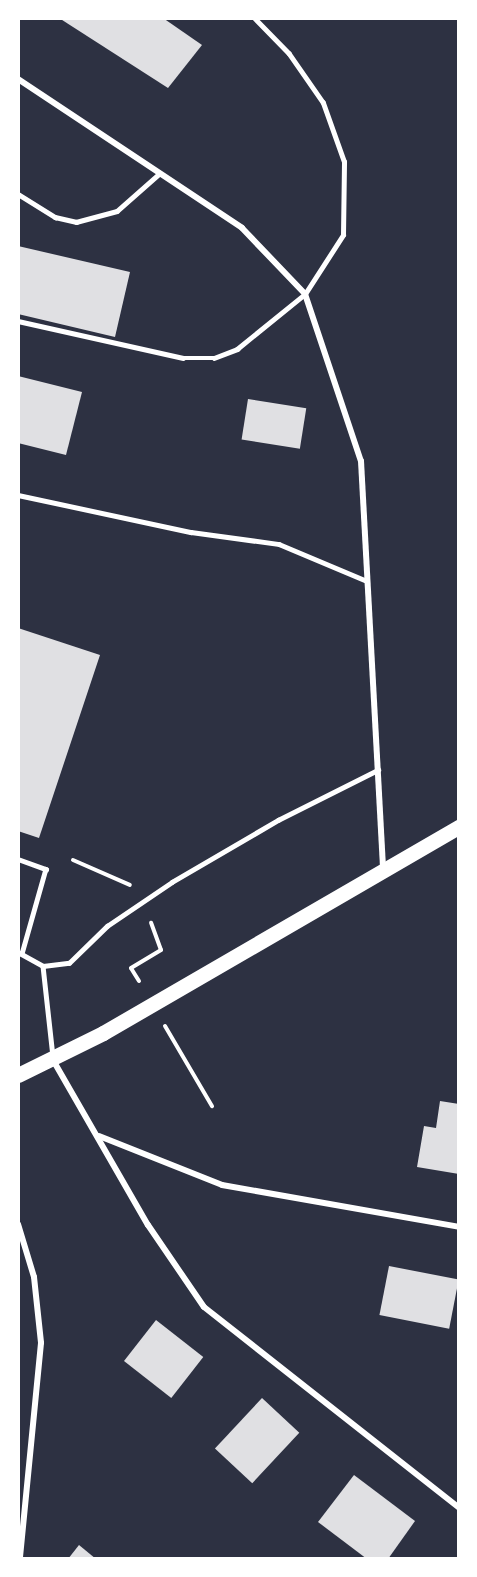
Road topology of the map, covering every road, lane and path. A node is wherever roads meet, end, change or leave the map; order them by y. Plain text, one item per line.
1 (254, 18) edge
2 (18, 79) edge
3 (160, 173) junction
4 (18, 194) edge
5 (305, 294) junction
6 (18, 321) edge
7 (18, 495) edge
8 (367, 581) junction
9 (378, 770) junction
10 (459, 826) edge
11 (18, 859) edge
12 (73, 860) dead end
13 (383, 870) junction
14 (144, 901) junction
15 (20, 953) edge
16 (43, 966) junction
17 (153, 1005) junction
18 (53, 1060) junction
19 (18, 1075) edge
20 (212, 1106) dead end
21 (99, 1136) junction
22 (18, 1224) edge
23 (459, 1227) edge
24 (459, 1508) edge
25 (20, 1559) edge

1 - 5 lane
2 - 3 street
3 - 4 lane
3 - 5 street
5 - 6 lane
5 - 8 street
7 - 8 lane
8 - 9 street
9 - 13 street
9 - 14 lane
10 - 13 main road
11 - 15 lane
12 - 14 path
13 - 17 main road
14 - 16 lane
14 - 17 path
15 - 16 lane
16 - 18 lane
17 - 18 main road
17 - 20 path
18 - 19 main road
18 - 21 street
21 - 23 street
21 - 24 street
22 - 25 street

